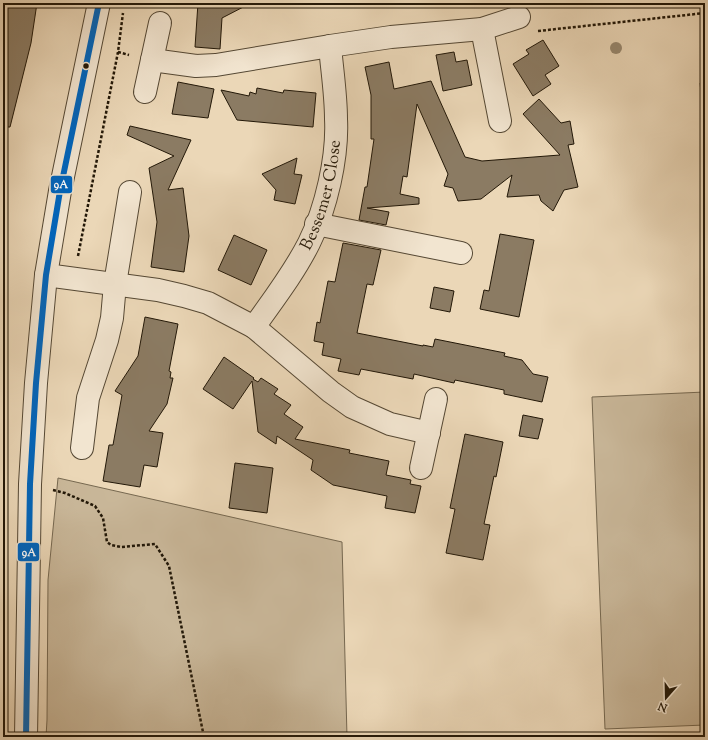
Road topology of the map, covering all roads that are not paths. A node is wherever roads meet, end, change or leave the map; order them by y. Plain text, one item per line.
1 (99, 3) edge
2 (519, 17) road end
3 (160, 23) dead end
4 (482, 29) junction
5 (330, 46) junction
6 (152, 60) junction
7 (145, 92) dead end
8 (500, 121) dead end
9 (130, 192) dead end
10 (316, 224) junction
11 (461, 253) dead end
12 (46, 275) junction
13 (115, 284) junction
14 (254, 327) junction
15 (436, 399) dead end
16 (428, 433) junction
17 (82, 448) dead end
18 (421, 468) dead end
19 (26, 737) edge

1 - 12 street
2 - 4 street
3 - 6 street
4 - 5 street
4 - 8 street
5 - 6 street
5 - 10 street, Bessemer Close
6 - 7 street
9 - 13 street
10 - 11 street
10 - 14 street, Bessemer Close
12 - 13 street
12 - 19 street
13 - 14 street
13 - 17 street
14 - 16 street
15 - 16 street
16 - 18 street

